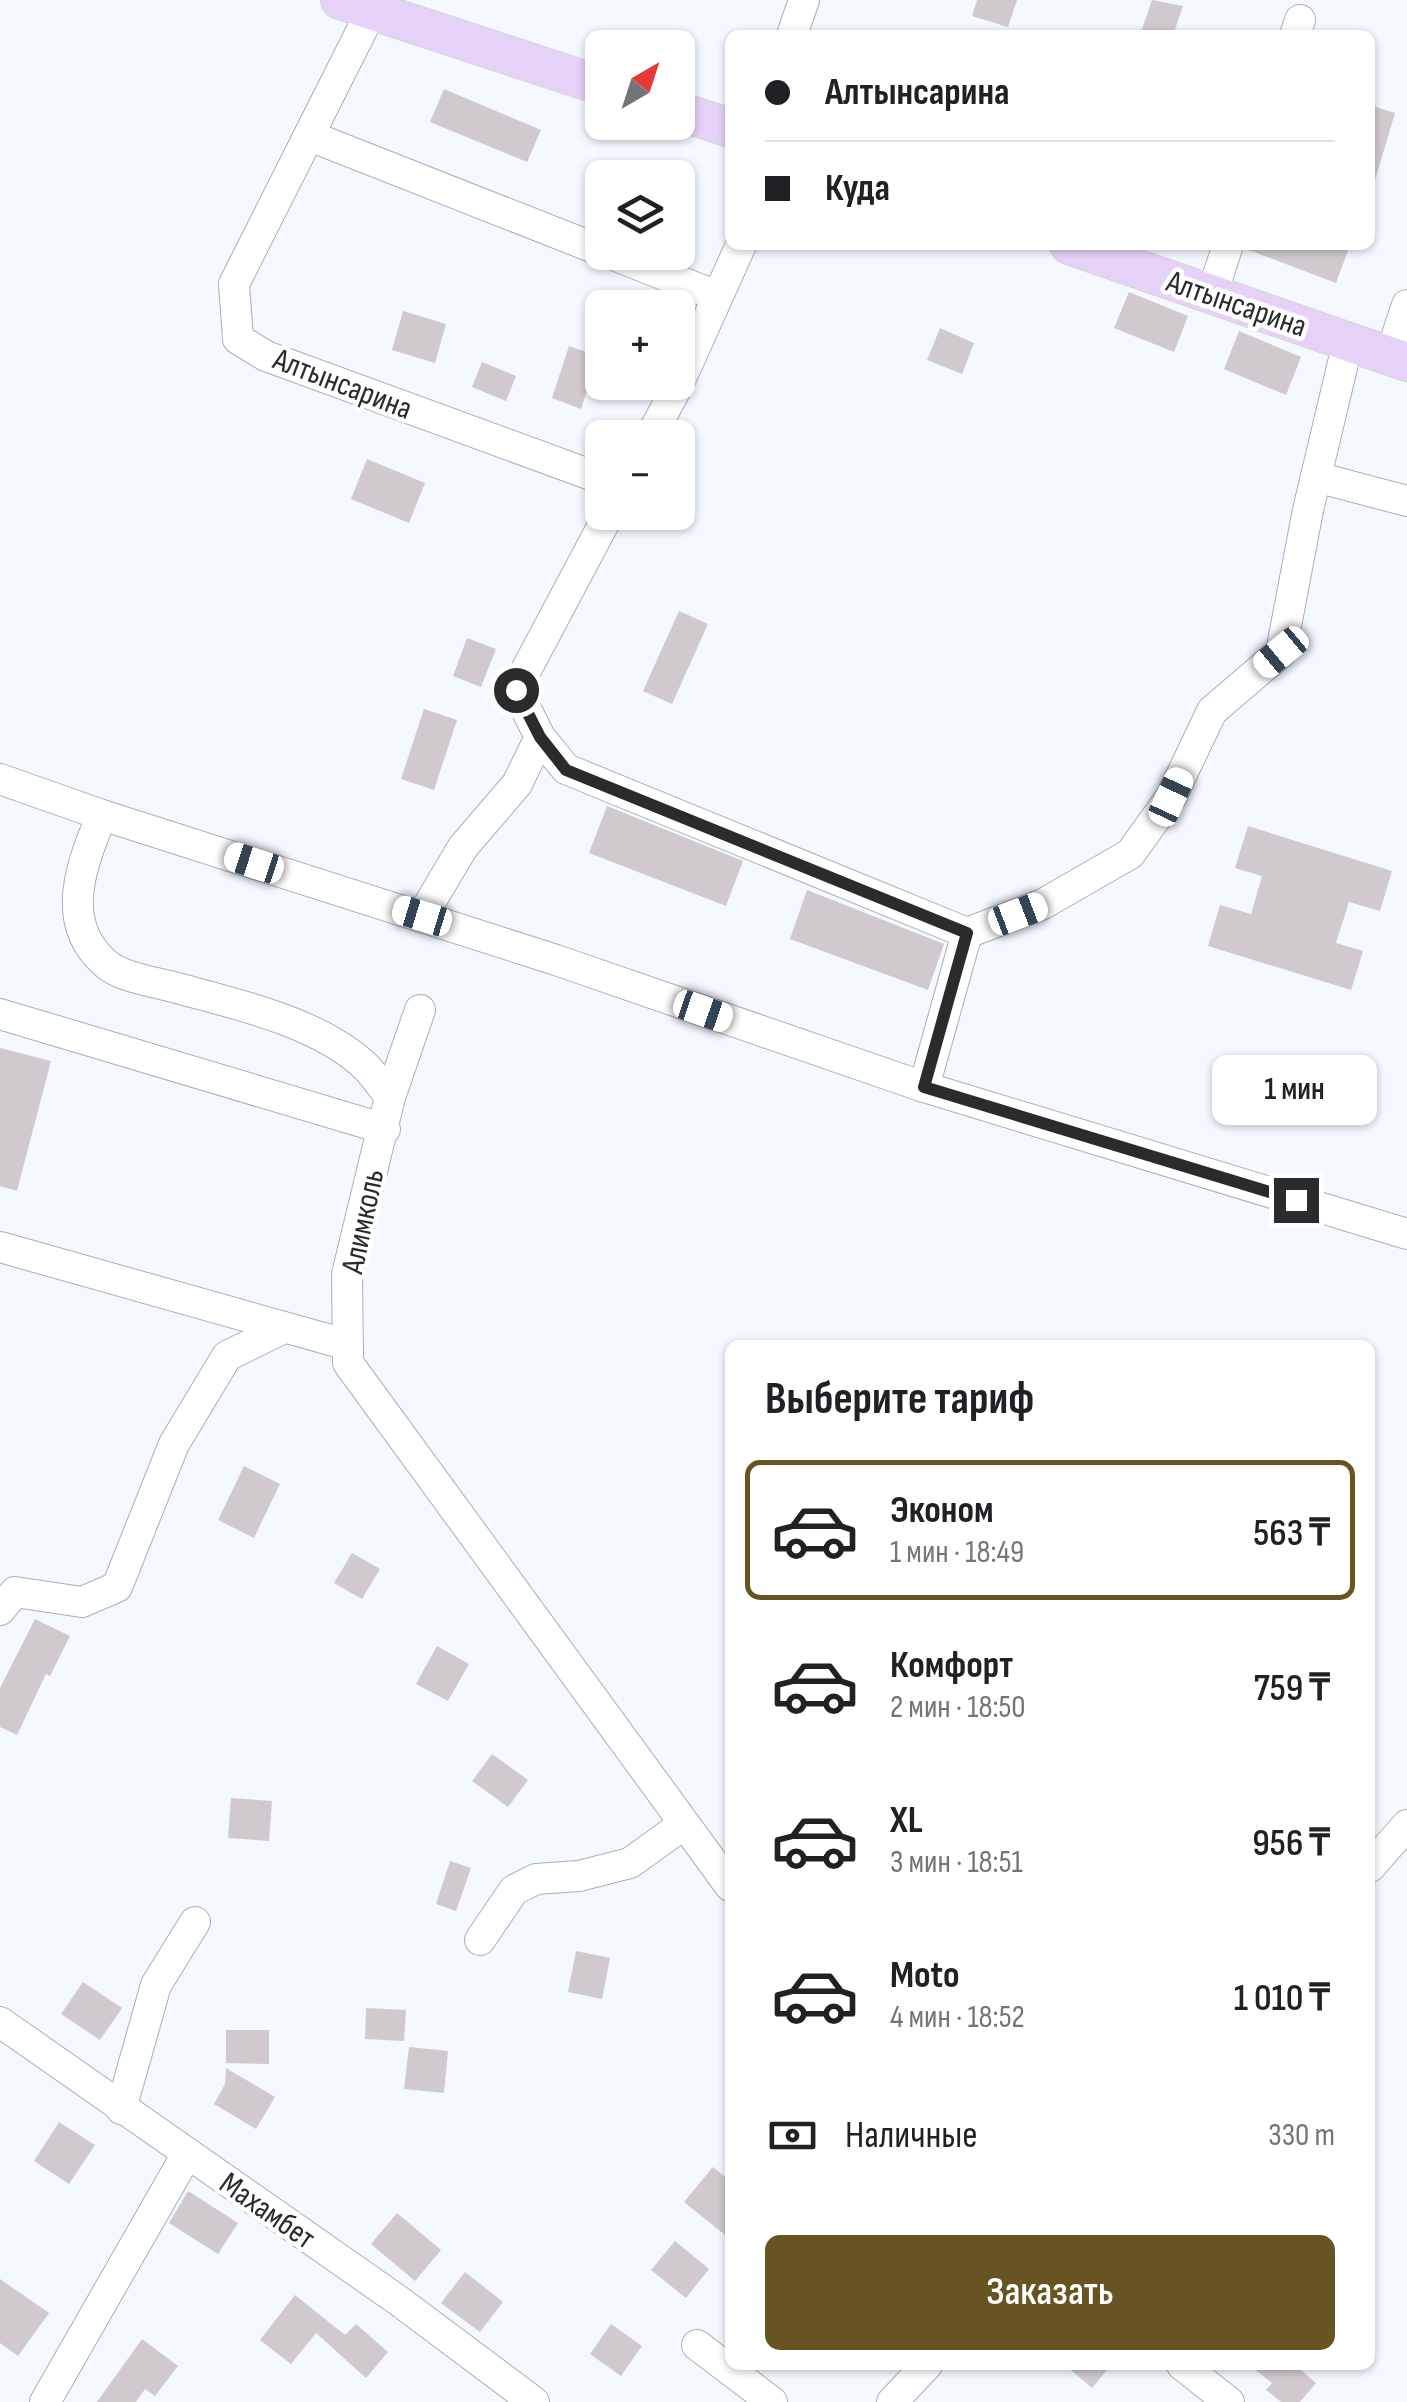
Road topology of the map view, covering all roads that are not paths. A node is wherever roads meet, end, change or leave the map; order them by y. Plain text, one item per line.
1 (804, 0) edge
2 (356, 5) edge
3 (794, 30) edge
4 (585, 80) edge
5 (695, 117) edge
6 (725, 126) edge
7 (310, 136) junction
8 (585, 245) edge
9 (739, 250) edge
10 (1084, 250) edge
11 (1226, 250) edge
12 (650, 270) edge
13 (1212, 294) junction
14 (717, 296) junction
15 (1407, 306) edge
16 (1348, 342) junction
17 (1398, 359) edge
18 (658, 420) edge
19 (585, 473) edge
20 (1316, 476) junction
21 (1407, 501) edge
22 (600, 530) edge
23 (540, 737) junction
24 (0, 779) edge
25 (102, 815) junction
26 (422, 916) junction
27 (967, 933) junction
28 (420, 1010) dead end
29 (0, 1014) edge
30 (924, 1087) junction
31 (390, 1097) junction
32 (385, 1129) junction
33 (1407, 1234) edge
34 (0, 1247) edge
35 (284, 1328) junction
36 (348, 1345) junction
37 (0, 1610) edge
38 (684, 1824) junction
39 (1407, 1825) edge
40 (1375, 1861) edge
41 (725, 1879) edge
42 (195, 1922) dead end
43 (480, 1940) dead end
44 (0, 2022) edge
45 (121, 2108) junction
46 (187, 2154) junction
47 (698, 2345) dead end
48 (725, 2366) edge
49 (730, 2370) edge
50 (922, 2370) edge
51 (1188, 2370) edge
52 (45, 2402) edge
53 (534, 2402) edge
54 (772, 2402) edge
55 (892, 2402) edge
56 (1230, 2402) edge

1 - 3 street
2 - 4 main road, Алтынсарина
2 - 7 street, Алтынсарина
5 - 6 main road
7 - 8 street
7 - 19 street, Алтынсарина
9 - 14 street
10 - 13 main road, Алтынсарина
11 - 13 street
12 - 14 street
13 - 16 main road, Алтынсарина
14 - 18 street
15 - 17 street, Алтынсарина
16 - 17 main road, Алтынсарина
16 - 20 street, Алтынсарина
20 - 21 street
20 - 27 street, Алтынсарина
22 - 23 street
23 - 26 street
23 - 27 street
24 - 25 street
25 - 26 street
25 - 31 street
26 - 30 street
27 - 30 street
28 - 31 street, Алимколь
29 - 32 street
30 - 33 street
31 - 32 street, Алимколь
32 - 36 street, Алимколь
34 - 35 street
35 - 36 street
35 - 37 street
36 - 38 street, Алимколь
38 - 41 street, Алимколь
38 - 43 street
39 - 40 street
42 - 45 street
44 - 45 street, Махамбет
45 - 46 street, Махамбет
46 - 52 street
46 - 53 street, Махамбет
47 - 48 street
49 - 54 street
50 - 55 street
51 - 56 street

